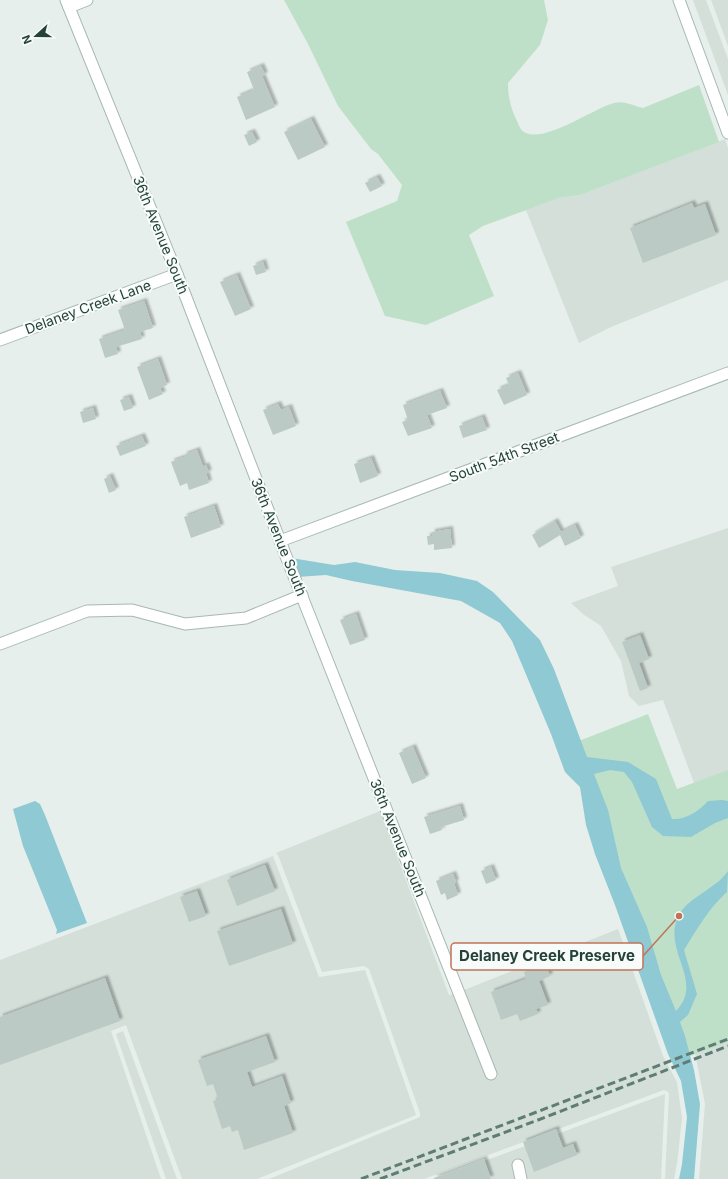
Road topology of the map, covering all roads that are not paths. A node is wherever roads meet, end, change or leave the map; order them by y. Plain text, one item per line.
1 (86, 0) edge
2 (678, 0) edge
3 (68, 3) edge
4 (728, 133) edge
5 (177, 274) junction
6 (0, 340) edge
7 (728, 373) edge
8 (280, 542) junction
9 (302, 595) junction
10 (0, 644) edge
11 (491, 1074) dead end
12 (518, 1165) dead end
13 (521, 1179) edge

1 - 3 street
2 - 4 street
3 - 5 street, 36th Avenue South
5 - 6 street, Delaney Creek Lane
5 - 8 street, 36th Avenue South
7 - 8 street, South 54th Street
8 - 9 street, 36th Avenue South
9 - 10 street
9 - 11 street, 36th Avenue South
12 - 13 street

